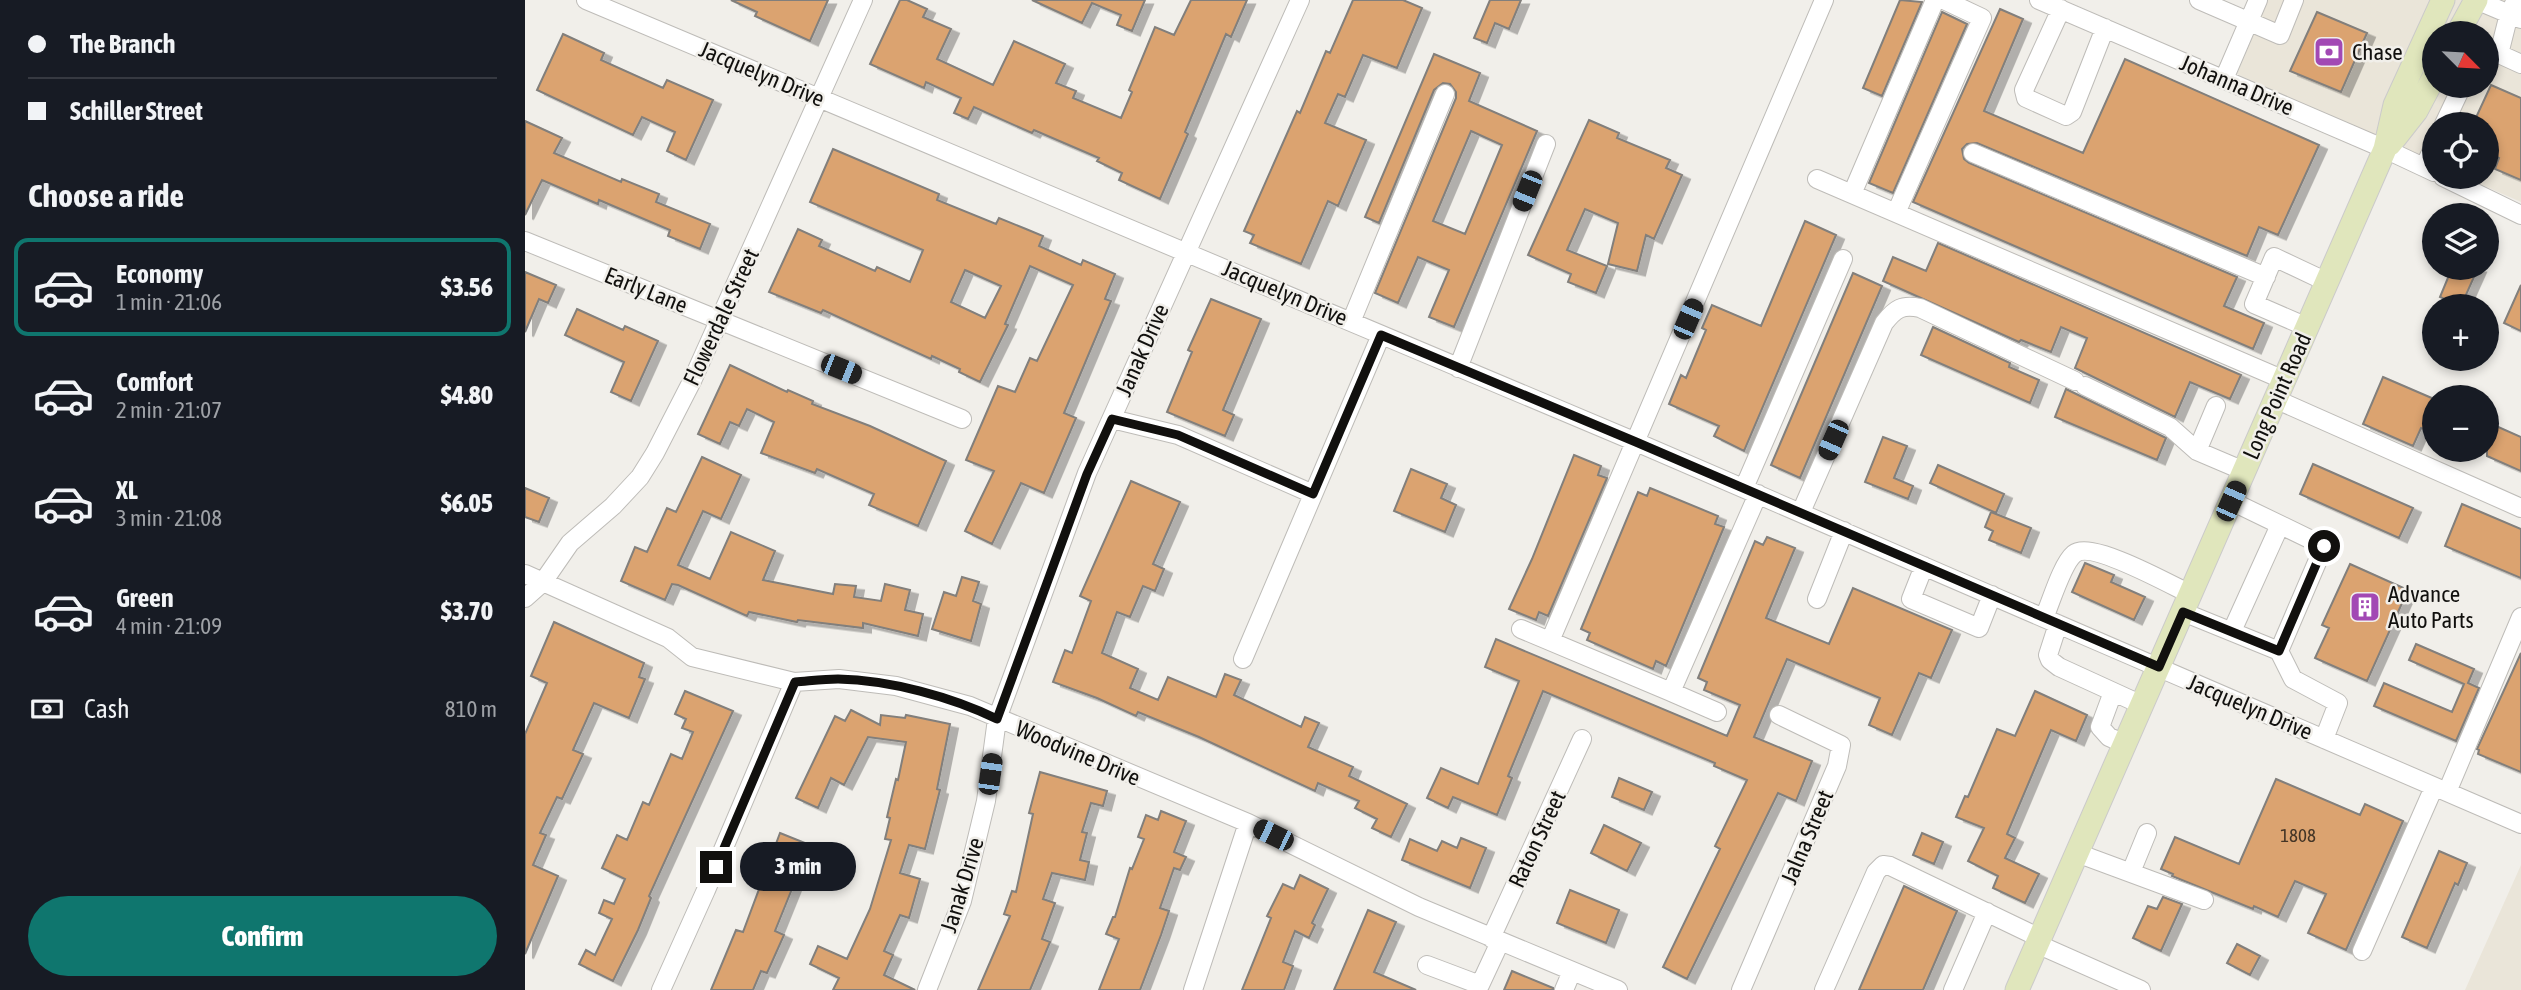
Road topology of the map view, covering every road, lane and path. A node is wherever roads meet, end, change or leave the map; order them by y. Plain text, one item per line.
1 (586, 0) edge
2 (863, 0) edge
3 (1300, 0) edge
4 (1824, 0) edge
5 (1935, 0) edge
6 (1944, 0) edge
7 (2039, 0) edge
8 (2199, 0) edge
9 (2258, 0) edge
10 (2294, 0) edge
11 (2443, 0) edge
12 (2476, 0) edge
13 (2060, 9) junction
14 (2515, 11) edge
15 (2465, 21) edge
16 (2249, 22) junction
17 (2105, 29) junction
18 (2499, 42) edge
19 (2499, 56) edge
20 (2521, 64) edge
21 (2224, 79) junction
22 (1445, 94) dead end
23 (2423, 98) edge
24 (819, 99) junction
25 (1546, 144) dead end
26 (2385, 149) junction
27 (1973, 153) dead end
28 (2422, 167) edge
29 (1817, 179) dead end
30 (2468, 189) edge
31 (1852, 194) junction
32 (1896, 213) junction
33 (2521, 215) edge
34 (525, 241) edge
35 (1186, 251) junction
36 (1843, 259) dead end
37 (2266, 277) junction
38 (2327, 282) junction
39 (720, 319) junction
40 (1351, 322) junction
41 (2307, 327) junction
42 (1381, 335) junction
43 (1458, 368) junction
44 (2280, 389) junction
45 (2216, 406) dead end
46 (962, 419) dead end
47 (1112, 419) junction
48 (1636, 442) junction
49 (2197, 451) junction
50 (2244, 471) junction
51 (1751, 491) junction
52 (1313, 494) junction
53 (2231, 501) junction
54 (2521, 508) edge
55 (1801, 512) junction
56 (2280, 525) junction
57 (1844, 531) junction
58 (1924, 566) junction
59 (525, 574) edge
60 (543, 582) junction
61 (1992, 595) junction
62 (525, 598) edge
63 (1817, 599) dead end
64 (2186, 603) junction
65 (2521, 617) edge
66 (2051, 621) junction
67 (1521, 629) dead end
68 (2232, 631) junction
69 (1550, 641) junction
70 (2279, 651) junction
71 (1243, 659) dead end
72 (2159, 667) junction
73 (795, 682) junction
74 (1671, 692) junction
75 (2113, 692) junction
76 (2142, 705) junction
77 (1717, 712) dead end
78 (1779, 715) dead end
79 (997, 719) junction
80 (1582, 739) dead end
81 (2323, 739) junction
82 (2125, 744) junction
83 (2440, 789) junction
84 (1248, 823) junction
85 (2521, 824) edge
86 (2147, 832) dead end
87 (2077, 853) junction
88 (2131, 872) junction
89 (2204, 900) dead end
90 (1987, 912) junction
91 (1496, 940) junction
92 (2039, 941) junction
93 (2362, 951) dead end
94 (1427, 965) dead end
95 (1572, 971) junction
96 (661, 990) edge
97 (927, 990) edge
98 (1193, 990) edge
99 (1564, 990) edge
100 (1618, 990) edge
101 (1741, 990) edge
102 (1824, 990) edge
103 (1953, 990) edge
104 (2017, 990) edge
105 (2141, 990) edge

1 - 24 street, Jacquelyn Drive
2 - 24 street, Flowerdale Street
3 - 35 street, Janak Drive
4 - 48 street
5 - 31 street
6 - 32 street
7 - 13 street, Johanna Drive
8 - 16 street
9 - 16 street
10 - 16 street
11 - 26 main road, Long Point Road
12 - 14 street
12 - 15 main road
13 - 17 street, Johanna Drive
13 - 17 street
14 - 18 street
16 - 21 street
17 - 21 street, Johanna Drive
19 - 20 street
21 - 26 street, Johanna Drive
22 - 40 street
23 - 26 main road, Long Point Road
24 - 35 street, Jacquelyn Drive
24 - 39 street, Flowerdale Street
25 - 43 street
26 - 28 street, Johanna Drive
26 - 38 main road, Long Point Road
27 - 37 street
29 - 31 street
30 - 33 street
31 - 32 street
32 - 44 street
34 - 39 street, Early Lane
35 - 40 street, Jacquelyn Drive
35 - 47 street, Janak Drive
36 - 51 street
37 - 38 street
37 - 41 street
38 - 41 main road, Long Point Road
39 - 46 street, Early Lane
39 - 60 street, Flowerdale Street
40 - 42 street, Jacquelyn Drive
41 - 44 main road, Long Point Road
42 - 43 street, Jacquelyn Drive
42 - 52 street
43 - 48 street, Jacquelyn Drive
44 - 50 main road, Long Point Road
44 - 54 street
45 - 49 street
47 - 52 street
47 - 79 street, Janak Drive
48 - 51 street, Jacquelyn Drive
48 - 69 street
49 - 50 street
49 - 55 street
50 - 53 main road, Long Point Road
51 - 55 street, Jacquelyn Drive
51 - 74 street
52 - 71 street
53 - 56 street
53 - 64 main road, Long Point Road
55 - 57 street, Jacquelyn Drive
56 - 68 street
56 - 70 street
57 - 58 street, Jacquelyn Drive
57 - 63 street
58 - 61 street, Jacquelyn Drive
58 - 61 street
59 - 60 street, Woodvine Drive
60 - 62 street, Flowerdale Street
60 - 73 street, Woodvine Drive
61 - 66 street, Jacquelyn Drive
64 - 66 street
64 - 68 street
64 - 72 main road, Long Point Road
65 - 83 street
66 - 72 street, Jacquelyn Drive
66 - 75 street
67 - 69 street
68 - 70 street
69 - 74 street
70 - 81 street
72 - 76 main road, Long Point Road
72 - 81 street, Jacquelyn Drive
73 - 79 street, Woodvine Drive
73 - 96 street
74 - 77 street
75 - 76 street
75 - 82 street
76 - 82 main road, Long Point Road
78 - 101 street, Jalna Street
79 - 84 street, Woodvine Drive
79 - 97 street, Janak Drive
80 - 91 street, Raton Street
81 - 83 street, Jacquelyn Drive
82 - 87 main road, Long Point Road
83 - 85 street, Jacquelyn Drive
83 - 93 street
84 - 91 street, Woodvine Drive
84 - 98 street
86 - 88 street
87 - 88 street
87 - 92 main road, Long Point Road
88 - 89 street
90 - 92 street
90 - 102 street
90 - 103 street
91 - 94 street, Raton Street
91 - 95 street, Woodvine Drive
92 - 104 main road, Long Point Road
92 - 105 street
95 - 99 street
95 - 100 street, Woodvine Drive

